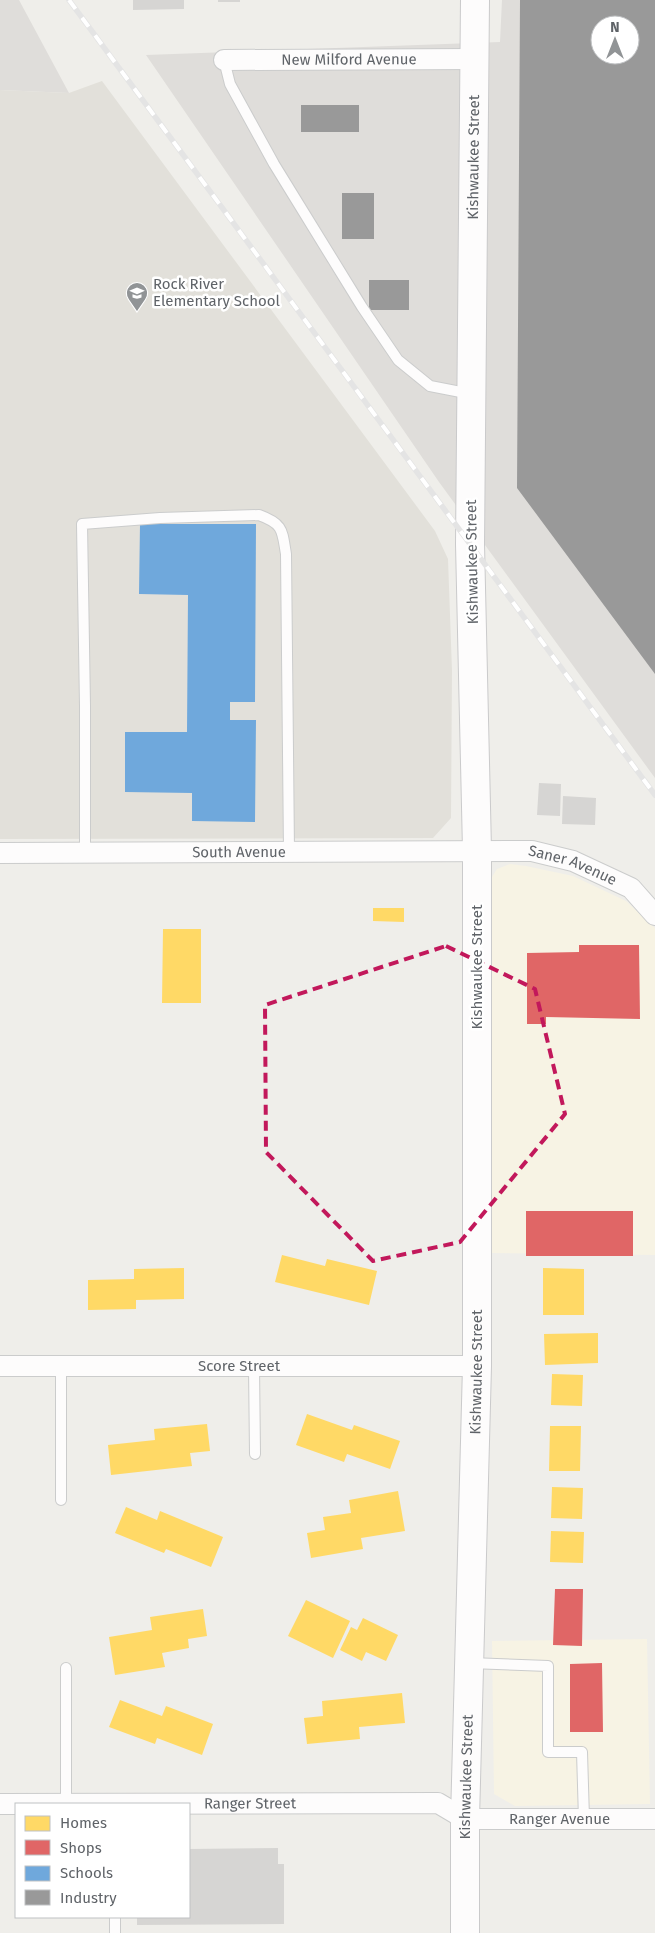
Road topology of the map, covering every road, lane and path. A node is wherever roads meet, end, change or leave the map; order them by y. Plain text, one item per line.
1 (475, 0) edge
2 (475, 59) junction
3 (224, 60) joint
4 (472, 394) junction
5 (477, 850) junction
6 (289, 851) junction
7 (85, 852) junction
8 (0, 853) edge
9 (655, 915) edge
10 (0, 1366) edge
11 (61, 1366) junction
12 (254, 1366) junction
13 (477, 1366) junction
14 (255, 1454) dead end
15 (61, 1500) dead end
16 (469, 1663) junction
17 (66, 1668) dead end
18 (66, 1803) edge
19 (0, 1804) edge
20 (15, 1804) edge
21 (190, 1804) edge
22 (584, 1819) junction
23 (655, 1819) edge
24 (465, 1820) junction
25 (115, 1918) edge
26 (115, 1933) edge
27 (465, 1933) edge

1 - 2 street, Kishwaukee Street
2 - 3 street, New Milford Avenue
2 - 4 street, Kishwaukee Street
3 - 4 lane
4 - 5 street, Kishwaukee Street
5 - 6 street, South Avenue
5 - 9 street, Saner Avenue
5 - 13 street, Kishwaukee Street
6 - 7 street, South Avenue
6 - 7 lane
7 - 8 street, South Avenue
10 - 11 street, Score Street
11 - 12 street, Score Street
11 - 15 lane
12 - 13 street, Score Street
12 - 14 lane
13 - 16 street, Kishwaukee Street
16 - 22 lane
16 - 24 street, Kishwaukee Street
17 - 18 lane
19 - 20 street, Ranger Street
21 - 24 street, Ranger Street
22 - 23 street, Ranger Avenue
22 - 24 street, Ranger Avenue
24 - 27 street, Kishwaukee Street
25 - 26 lane

